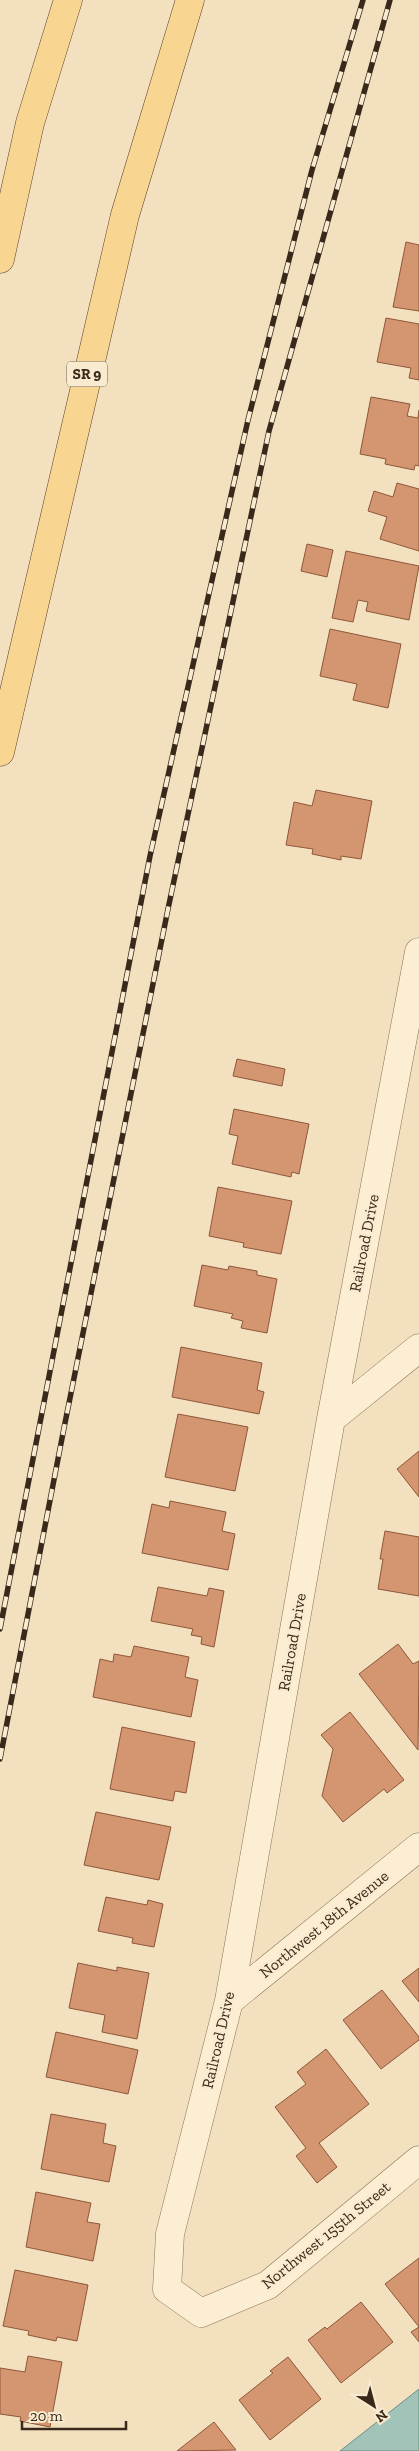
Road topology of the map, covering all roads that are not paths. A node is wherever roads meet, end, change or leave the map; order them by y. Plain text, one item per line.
1 (68, 0) edge
2 (190, 0) edge
3 (0, 259) edge
4 (0, 752) edge
5 (419, 952) edge
6 (419, 1348) edge
7 (331, 1419) junction
8 (419, 1847) edge
9 (229, 2001) junction
10 (419, 2160) edge
11 (201, 2313) joint

1 - 3 main road
2 - 4 main road, SR 9
5 - 7 street, Railroad Drive
6 - 7 street
7 - 9 street, Railroad Drive
8 - 9 street, Northwest 18th Avenue
9 - 11 street, Railroad Drive
10 - 11 street, Northwest 155th Street

